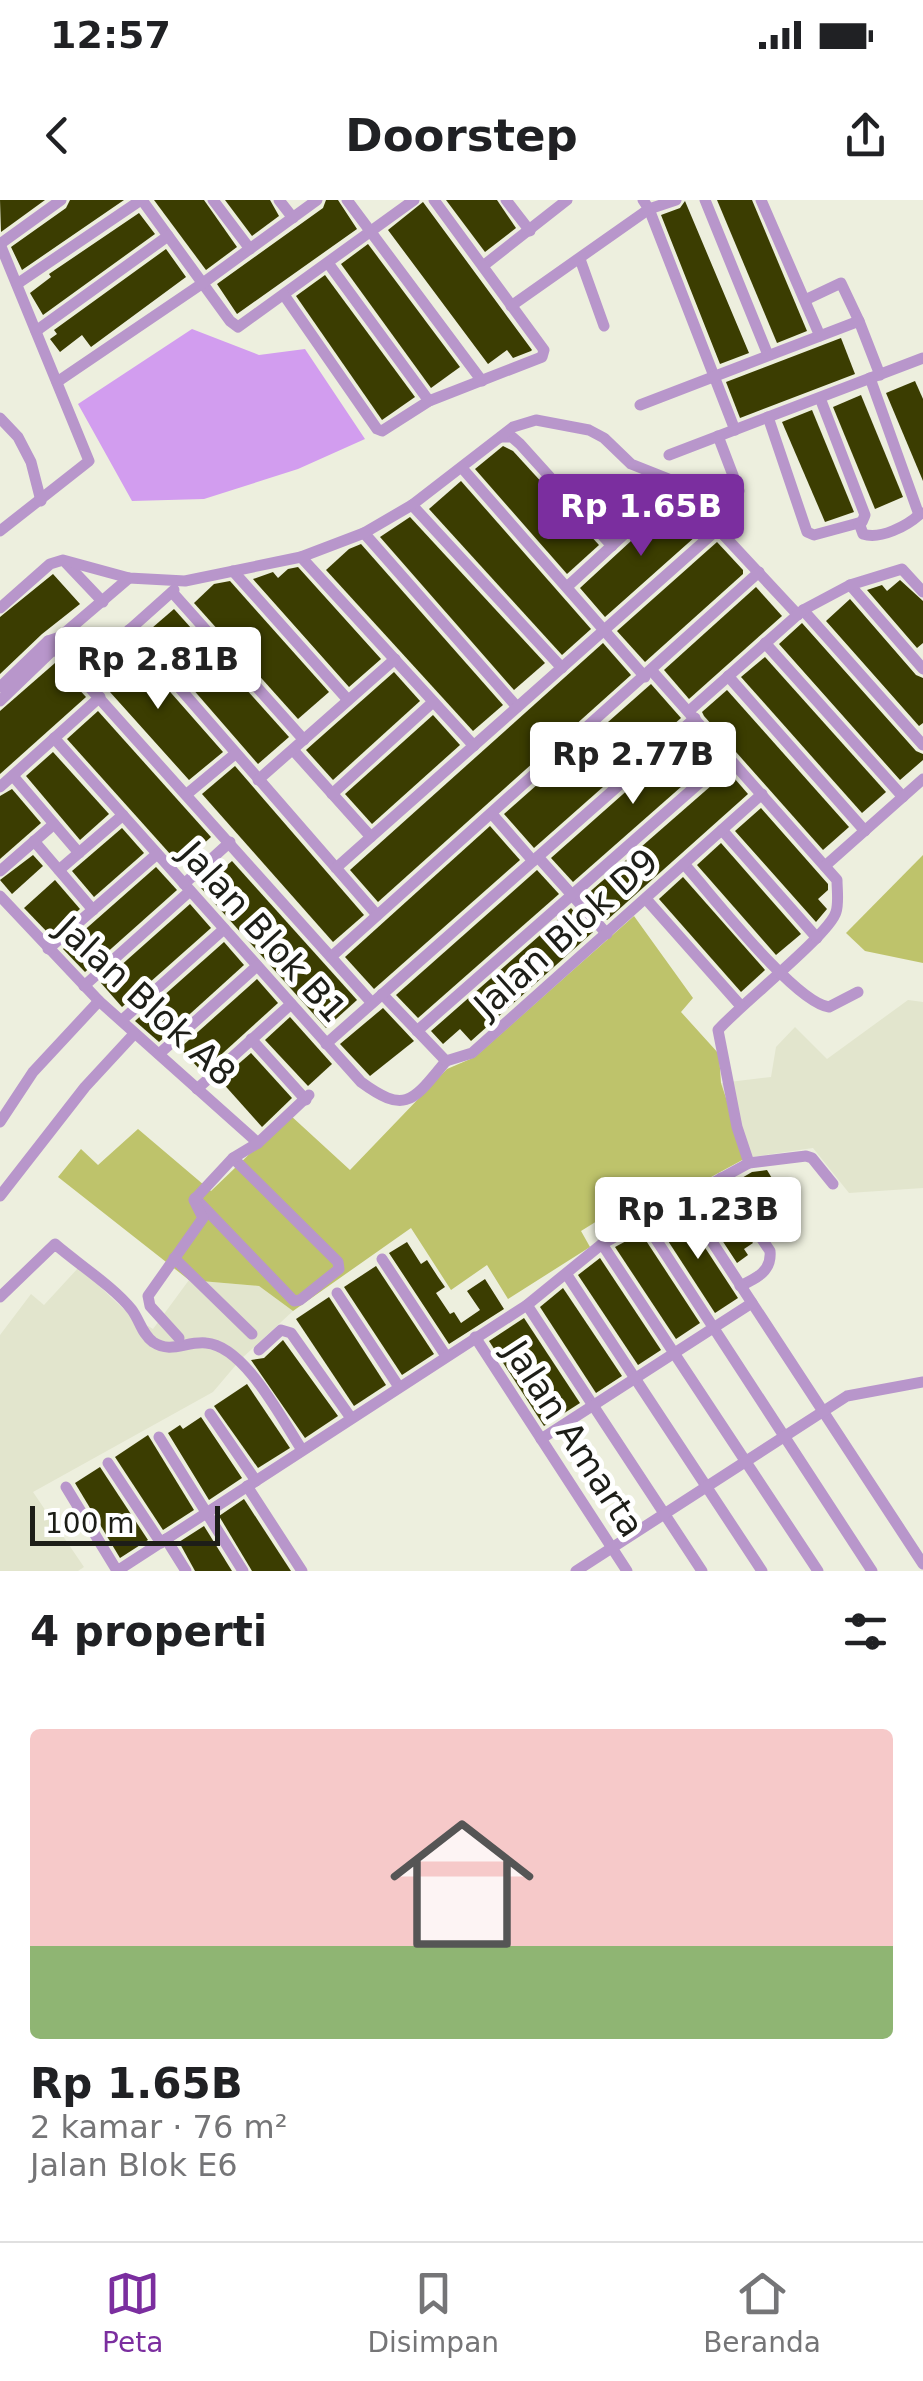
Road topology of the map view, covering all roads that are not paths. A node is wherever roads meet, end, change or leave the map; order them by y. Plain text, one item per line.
1 (61, 200) edge
2 (141, 200) edge
3 (214, 200) edge
4 (279, 200) edge
5 (318, 200) edge
6 (347, 200) edge
7 (414, 200) edge
8 (434, 200) edge
9 (506, 200) edge
10 (567, 200) edge
11 (676, 200) edge
12 (705, 200) edge
13 (761, 200) edge
14 (646, 205) edge
15 (292, 218) junction
16 (530, 231) junction
17 (370, 232) junction
18 (168, 236) junction
19 (0, 244) edge
20 (250, 249) junction
21 (580, 259) junction
22 (328, 263) junction
23 (483, 266) junction
24 (16, 284) junction
25 (203, 284) junction
26 (284, 295) junction
27 (806, 300) junction
28 (511, 306) junction
29 (858, 321) junction
30 (604, 326) dead end
31 (36, 330) junction
32 (820, 336) junction
33 (768, 356) junction
34 (922, 361) edge
35 (713, 377) junction
36 (875, 377) junction
37 (482, 381) junction
38 (58, 382) junction
39 (820, 398) junction
40 (429, 401) junction
41 (640, 405) dead end
42 (768, 417) junction
43 (0, 418) edge
44 (735, 430) junction
45 (718, 436) junction
46 (502, 437) junction
47 (669, 455) dead end
48 (462, 468) junction
49 (694, 489) dead end
50 (739, 492) dead end
51 (41, 501) junction
52 (412, 505) junction
53 (922, 514) edge
54 (858, 523) junction
55 (718, 529) junction
56 (0, 531) edge
57 (364, 533) junction
58 (612, 546) junction
59 (302, 557) junction
60 (62, 560) junction
61 (233, 570) junction
62 (759, 572) junction
63 (129, 578) junction
64 (184, 580) junction
65 (850, 585) junction
66 (568, 586) junction
67 (172, 592) junction
68 (923, 592) edge
69 (103, 602) junction
70 (0, 608) edge
71 (801, 612) junction
72 (130, 630) junction
73 (606, 630) junction
74 (54, 642) junction
75 (766, 642) junction
76 (394, 659) junction
77 (562, 668) junction
78 (923, 669) edge
79 (80, 674) junction
80 (648, 674) junction
81 (728, 676) junction
82 (0, 687) edge
83 (100, 696) junction
84 (348, 700) junction
85 (0, 701) edge
86 (433, 702) junction
87 (518, 707) junction
88 (692, 714) junction
89 (54, 738) junction
90 (304, 740) junction
91 (923, 745) edge
92 (474, 746) junction
93 (293, 750) junction
94 (235, 754) junction
95 (729, 757) junction
96 (13, 776) junction
97 (923, 779) edge
98 (258, 780) junction
99 (0, 788) edge
100 (187, 794) junction
101 (332, 794) junction
102 (762, 794) junction
103 (903, 797) junction
104 (492, 814) junction
105 (123, 815) junction
106 (54, 824) junction
107 (722, 830) junction
108 (865, 831) junction
109 (371, 837) junction
110 (34, 842) junction
111 (230, 842) junction
112 (79, 853) junction
113 (157, 854) junction
114 (535, 859) junction
115 (684, 864) junction
116 (825, 866) junction
117 (336, 868) junction
118 (59, 870) junction
119 (0, 871) edge
120 (187, 888) junction
121 (572, 895) junction
122 (0, 896) edge
123 (646, 899) junction
124 (93, 910) junction
125 (378, 916) junction
126 (224, 929) junction
127 (607, 934) junction
128 (817, 938) junction
129 (48, 949) junction
130 (331, 957) junction
131 (257, 966) junction
132 (779, 971) junction
133 (84, 986) junction
134 (858, 992) dead end
135 (382, 994) junction
136 (99, 1001) junction
137 (372, 1003) junction
138 (291, 1004) junction
139 (740, 1006) junction
140 (122, 1020) junction
141 (417, 1031) junction
142 (134, 1034) junction
143 (251, 1039) junction
144 (326, 1044) junction
145 (159, 1054) junction
146 (446, 1062) junction
147 (197, 1089) junction
148 (0, 1122) edge
149 (258, 1143) junction
150 (234, 1158) junction
151 (750, 1164) junction
152 (722, 1178) junction
153 (833, 1184) dead end
154 (0, 1196) edge
155 (196, 1198) junction
156 (684, 1199) junction
157 (644, 1221) junction
158 (602, 1244) junction
159 (174, 1258) junction
160 (382, 1260) dead end
161 (567, 1275) junction
162 (740, 1286) junction
163 (337, 1293) dead end
164 (0, 1297) edge
165 (752, 1303) junction
166 (527, 1305) junction
167 (712, 1326) junction
168 (252, 1334) dead end
169 (475, 1337) junction
170 (179, 1338) dead end
171 (259, 1350) dead end
172 (673, 1352) junction
173 (446, 1356) junction
174 (634, 1376) junction
175 (923, 1382) edge
176 (399, 1386) junction
177 (592, 1404) junction
178 (823, 1412) junction
179 (210, 1414) dead end
180 (350, 1418) junction
181 (158, 1437) dead end
182 (784, 1437) junction
183 (541, 1439) junction
184 (302, 1450) junction
185 (108, 1462) dead end
186 (746, 1462) junction
187 (251, 1483) junction
188 (66, 1486) dead end
189 (708, 1486) junction
190 (206, 1513) junction
191 (664, 1514) junction
192 (163, 1541) junction
193 (612, 1548) junction
194 (923, 1564) edge
195 (128, 1568) edge
196 (186, 1571) edge
197 (243, 1571) edge
198 (302, 1571) edge
199 (576, 1571) edge
200 (626, 1571) edge
201 (702, 1571) edge
202 (762, 1571) edge
203 (818, 1571) edge
204 (872, 1571) edge

1 - 19 street
2 - 18 street
2 - 24 street
3 - 20 street
4 - 15 street
5 - 15 street
6 - 17 street
7 - 17 street
8 - 23 street
9 - 16 street
10 - 16 street
11 - 14 street
12 - 33 street
13 - 27 street
14 - 21 street
14 - 35 street
15 - 20 street
16 - 23 street
17 - 22 street
17 - 37 street
18 - 25 street
18 - 31 street
19 - 24 street
20 - 25 street
21 - 28 street
21 - 30 street
22 - 26 street
22 - 40 street
23 - 28 street
24 - 31 street
25 - 26 street
25 - 38 street
26 - 40 street
27 - 29 street
27 - 32 street
28 - 37 street
29 - 32 street
29 - 36 street
31 - 38 street
32 - 33 street
33 - 35 street
34 - 36 street
35 - 41 street
35 - 44 street
36 - 39 street
36 - 53 street
37 - 40 street
38 - 51 street
39 - 42 street
39 - 54 street
42 - 44 street
42 - 54 street
43 - 51 street
44 - 45 street
45 - 47 street
45 - 50 street
46 - 48 street
46 - 49 street
46 - 58 street
48 - 52 street
48 - 66 street
51 - 56 street
52 - 57 street
52 - 77 street
53 - 54 street
55 - 58 street
55 - 62 street
55 - 73 street
57 - 59 street
57 - 87 street
58 - 66 street
59 - 61 street
59 - 76 street
60 - 63 street
60 - 69 street
60 - 70 street
61 - 64 street
61 - 84 street
62 - 71 street
62 - 80 street
63 - 64 street
63 - 69 street
64 - 67 street
65 - 68 street
65 - 71 street
65 - 78 street
66 - 73 street
67 - 72 street
67 - 90 street
69 - 74 street
71 - 75 street
71 - 91 street
72 - 79 street
72 - 94 street
73 - 77 street
73 - 80 street
74 - 79 street
74 - 82 street
74 - 85 street
75 - 81 street
75 - 103 street
76 - 84 street
76 - 86 street
77 - 87 street
79 - 83 street
80 - 88 street
80 - 104 street
81 - 88 street
81 - 108 street
83 - 89 street
83 - 100 street
84 - 90 street
86 - 92 street
86 - 101 street
87 - 92 street
88 - 95 street
88 - 114 street
89 - 96 street
89 - 105 street, Jalan Blok B1
90 - 93 street
92 - 109 street
93 - 98 street
93 - 101 street
94 - 98 street
94 - 100 street
95 - 102 street
95 - 121 street
96 - 99 street
96 - 106 street
97 - 103 street
98 - 117 street
100 - 111 street
101 - 109 street
102 - 107 street, Jalan Blok D9
102 - 116 street
103 - 108 street
104 - 114 street
104 - 125 street
105 - 112 street
105 - 113 street, Jalan Blok B1
106 - 110 street
106 - 112 street
107 - 115 street, Jalan Blok D9
107 - 128 street
108 - 116 street
109 - 117 street
110 - 118 street
110 - 119 street
111 - 120 street
111 - 130 street
112 - 118 street
113 - 120 street, Jalan Blok B1
113 - 124 street
114 - 121 street
114 - 135 street
115 - 123 street, Jalan Blok D9
115 - 132 street
116 - 128 street
117 - 125 street
118 - 124 street
120 - 126 street, Jalan Blok B1
120 - 133 street
121 - 127 street
121 - 141 street
122 - 129 street, Jalan Blok A8
123 - 127 street, Jalan Blok D9
123 - 139 street
124 - 129 street
125 - 130 street
126 - 131 street, Jalan Blok B1
126 - 140 street
127 - 146 street, Jalan Blok D9
128 - 132 street
129 - 133 street, Jalan Blok A8
130 - 137 street
131 - 138 street, Jalan Blok B1
131 - 145 street
132 - 134 street
132 - 139 street
133 - 136 street, Jalan Blok A8
135 - 137 street
135 - 141 street
136 - 140 street, Jalan Blok A8
136 - 148 street
137 - 144 street
138 - 143 street
138 - 144 street, Jalan Blok B1
139 - 151 street
140 - 142 street, Jalan Blok A8
141 - 146 street
142 - 145 street, Jalan Blok A8
142 - 154 street
143 - 147 street
143 - 149 street
144 - 146 street, Jalan Blok B1
145 - 147 street, Jalan Blok A8
147 - 149 street, Jalan Blok A8
149 - 150 street
150 - 155 street
150 - 155 street
151 - 152 street
151 - 153 street
152 - 156 street
152 - 162 street
155 - 159 street
156 - 157 street
156 - 162 street
157 - 158 street
157 - 167 street
158 - 161 street
158 - 172 street
159 - 168 street
159 - 170 street
160 - 173 street
161 - 166 street
161 - 174 street
162 - 165 street
163 - 176 street
164 - 184 street
165 - 167 street
165 - 178 street
166 - 169 street
166 - 177 street
167 - 172 street
167 - 182 street
169 - 173 street
169 - 183 street, Jalan Amarta
171 - 180 street
172 - 174 street
172 - 186 street
173 - 176 street
174 - 177 street
174 - 189 street
175 - 178 street
176 - 180 street
177 - 183 street
177 - 191 street
178 - 182 street
178 - 194 street
179 - 187 street
180 - 184 street
181 - 190 street
182 - 186 street
182 - 204 street
183 - 193 street, Jalan Amarta
184 - 187 street
185 - 192 street
186 - 189 street
186 - 203 street
187 - 190 street
187 - 198 street
188 - 195 street
189 - 191 street
189 - 202 street
190 - 192 street
190 - 197 street
191 - 193 street
191 - 201 street
192 - 195 street
192 - 196 street
193 - 199 street
193 - 200 street, Jalan Amarta

